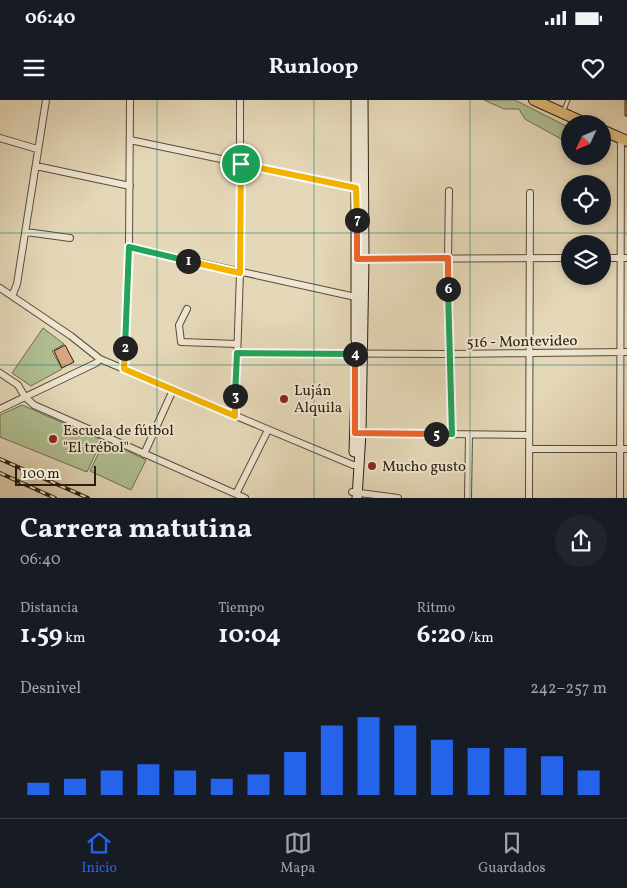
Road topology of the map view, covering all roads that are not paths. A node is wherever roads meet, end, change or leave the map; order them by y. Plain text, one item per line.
1 (46, 100) edge
2 (130, 100) edge
3 (240, 100) edge
4 (356, 100) edge
5 (363, 100) edge
6 (534, 100) edge
7 (568, 100) edge
8 (562, 113) junction
9 (567, 115) edge
10 (611, 134) edge
11 (0, 138) edge
12 (130, 140) junction
13 (624, 140) edge
14 (38, 149) junction
15 (241, 164) junction
16 (36, 166) junction
17 (130, 186) junction
18 (360, 188) junction
19 (450, 190) dead end
20 (530, 193) dead end
21 (26, 232) junction
22 (70, 238) dead end
23 (129, 247) junction
24 (448, 258) junction
25 (561, 258) edge
26 (611, 258) edge
27 (624, 258) edge
28 (361, 259) junction
29 (530, 259) junction
30 (240, 273) junction
31 (0, 288) edge
32 (12, 296) junction
33 (360, 298) junction
34 (187, 309) dead end
35 (237, 344) junction
36 (623, 352) edge
37 (237, 353) junction
38 (360, 354) junction
39 (450, 354) junction
40 (530, 354) junction
41 (100, 359) junction
42 (124, 369) junction
43 (0, 372) edge
44 (173, 390) junction
45 (24, 397) junction
46 (0, 409) edge
47 (235, 416) junction
48 (268, 430) junction
49 (358, 433) junction
50 (452, 434) junction
51 (469, 435) junction
52 (529, 435) junction
53 (529, 448) junction
54 (624, 449) edge
55 (144, 454) junction
56 (356, 465) junction
57 (236, 494) junction
58 (355, 495) edge
59 (245, 498) edge
60 (398, 498) edge
61 (468, 498) edge
62 (529, 498) edge
63 (620, 498) edge

1 - 14 street
2 - 12 street
3 - 15 street
4 - 18 main road
5 - 18 main road
6 - 8 main road
7 - 8 lane
8 - 9 main road
10 - 13 main road
11 - 14 street
12 - 15 street
12 - 17 street
13 - 27 street
14 - 16 street
15 - 18 street
15 - 30 street
16 - 17 street
16 - 21 street
17 - 23 street
18 - 28 main road
19 - 24 street
20 - 29 street
21 - 22 street
21 - 32 street
23 - 30 street
23 - 42 street
24 - 28 street
24 - 29 street
24 - 39 street
25 - 29 street
26 - 27 street
27 - 36 street
28 - 33 main road
29 - 40 street
30 - 33 street
30 - 35 street
31 - 32 street
32 - 41 street
33 - 38 main road
34 - 35 street
35 - 37 street
36 - 40 street, 516 - Montevideo
36 - 54 street
37 - 38 street, 516 - Montevideo
37 - 47 street
38 - 39 street, 516 - Montevideo
38 - 49 main road
39 - 40 street, 516 - Montevideo
39 - 50 street
40 - 52 street
41 - 42 street
41 - 45 street
42 - 44 street
43 - 45 street
44 - 47 street
44 - 55 street
45 - 46 street
45 - 55 street
47 - 48 street
48 - 56 street
48 - 57 street
49 - 50 street
49 - 56 main road
50 - 51 street
51 - 52 street
51 - 61 street
52 - 53 street
53 - 54 street
53 - 62 street
54 - 63 street
55 - 57 street
56 - 58 main road
57 - 59 street
58 - 60 street

